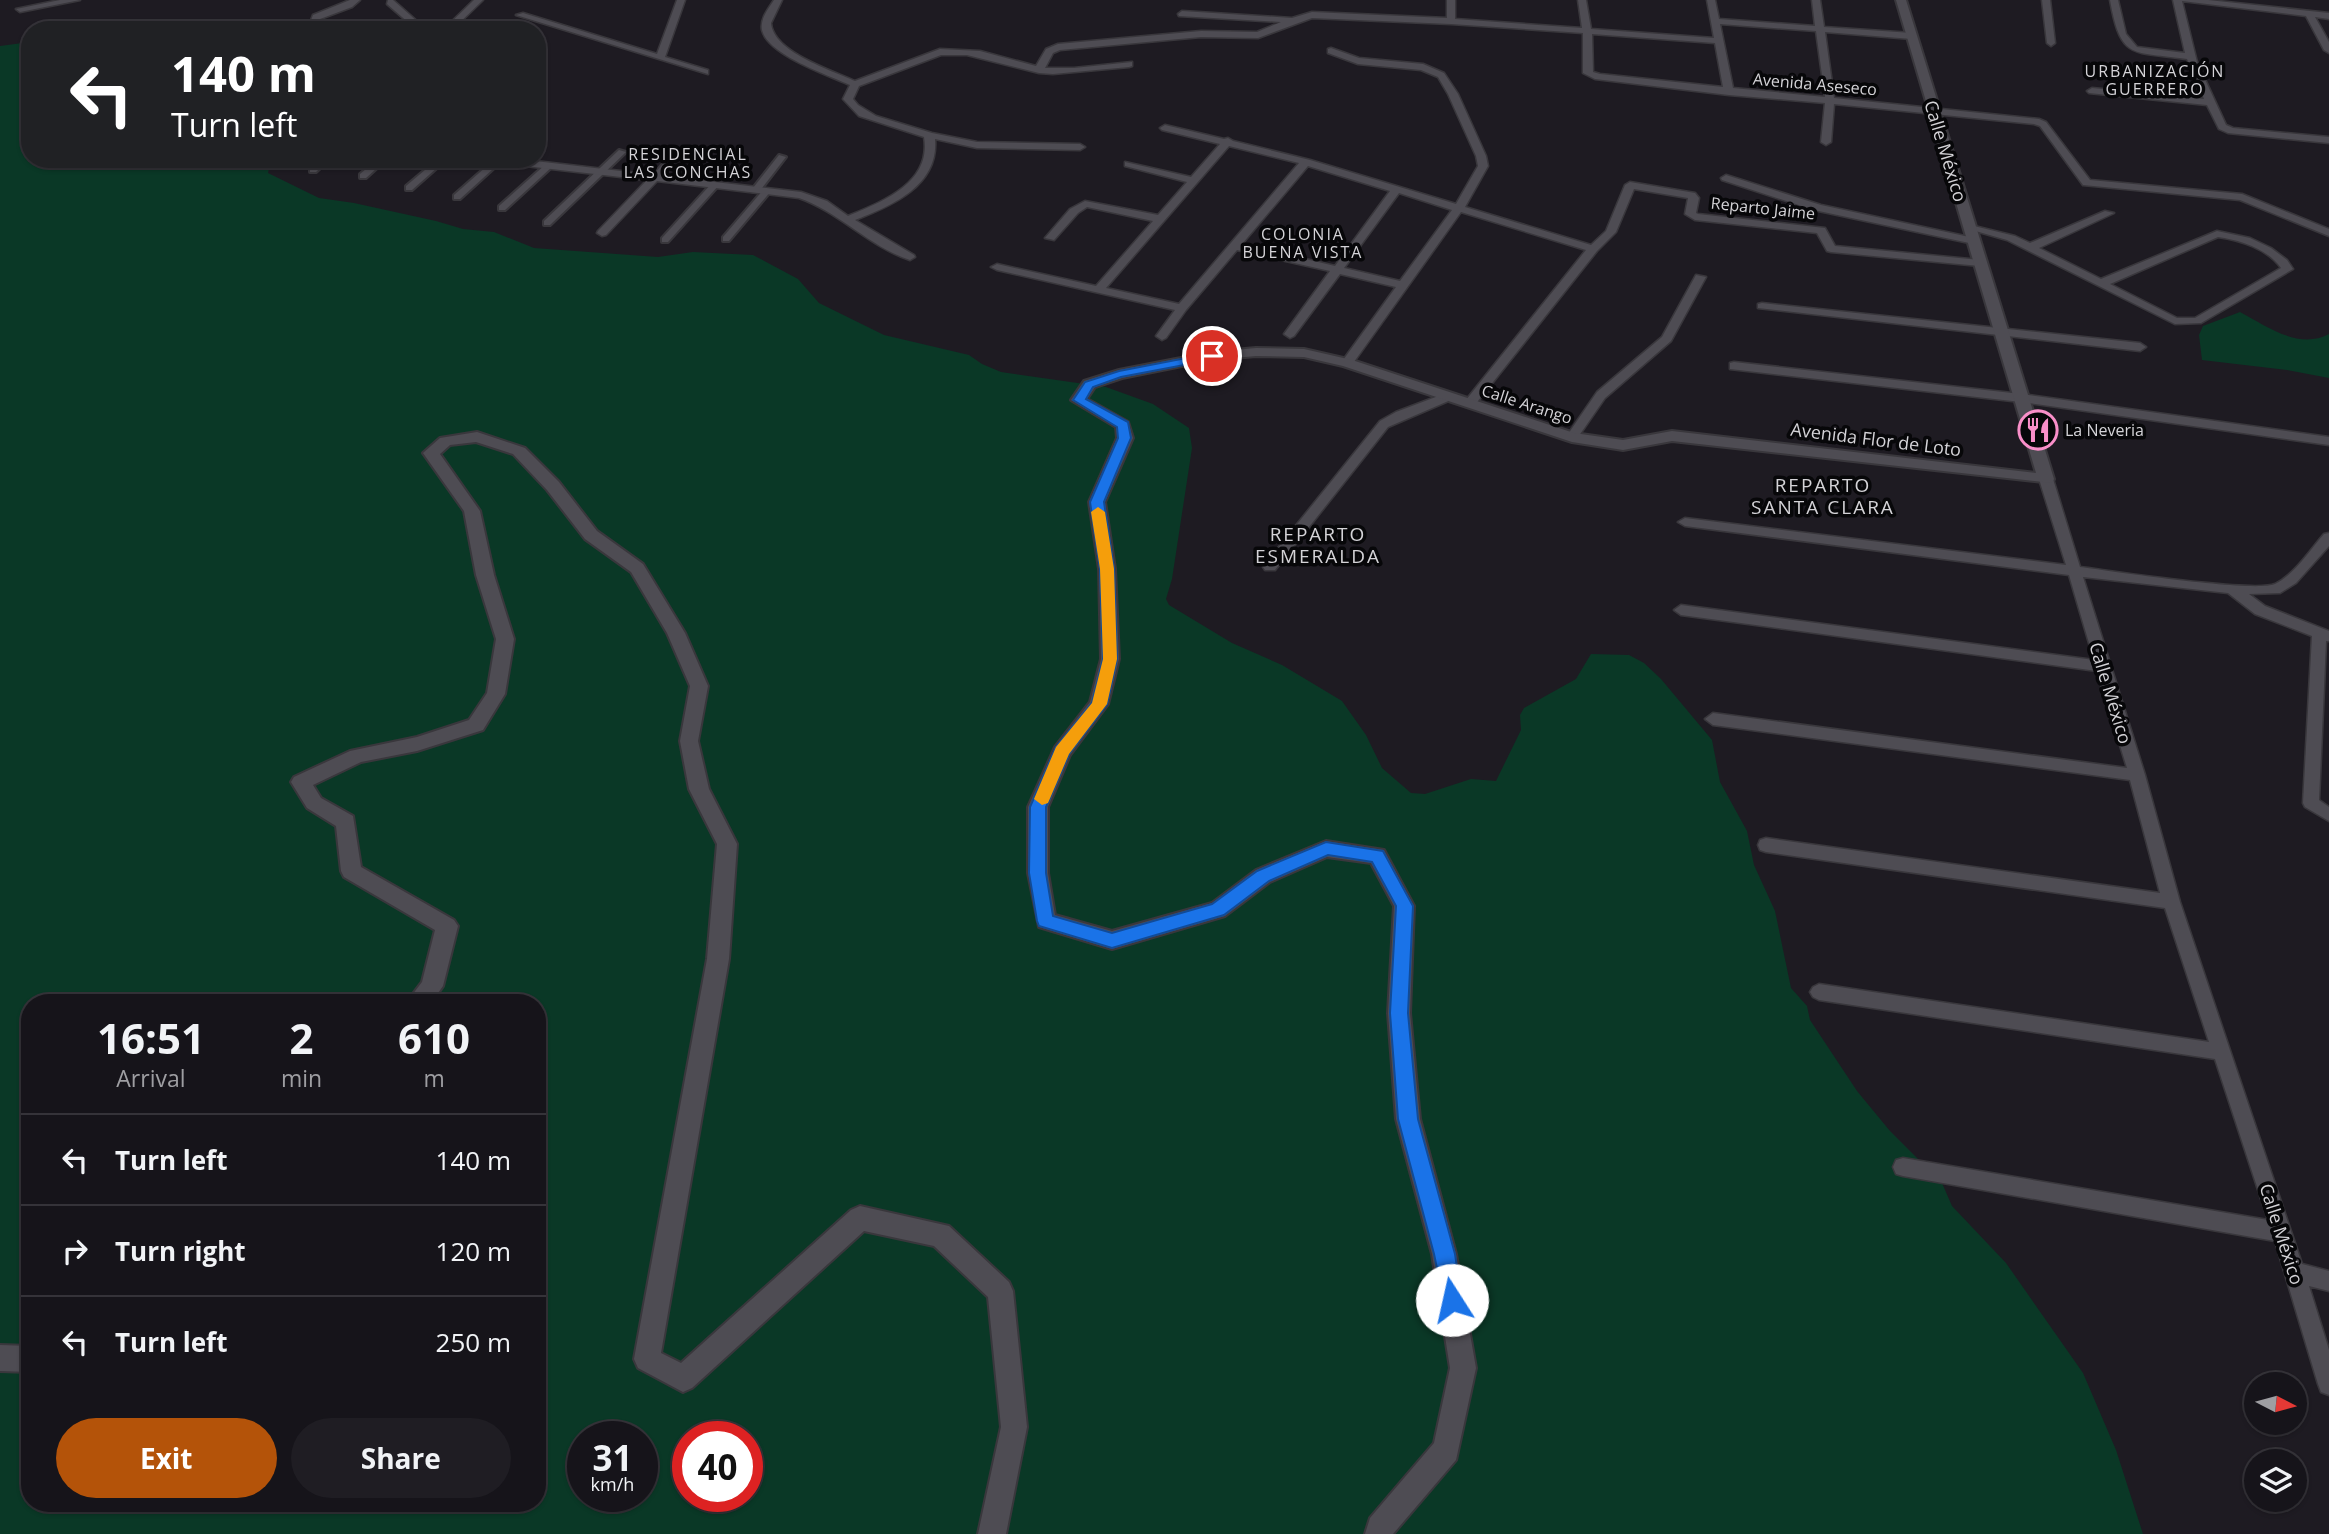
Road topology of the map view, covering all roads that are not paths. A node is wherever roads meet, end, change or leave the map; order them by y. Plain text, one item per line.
1 (76, 0) edge
2 (356, 0) edge
3 (479, 0) edge
4 (681, 0) edge
5 (778, 0) edge
6 (1451, 0) edge
7 (1582, 0) edge
8 (1711, 0) edge
9 (1816, 0) edge
10 (1901, 0) edge
11 (2046, 0) edge
12 (2114, 0) edge
13 (2177, 0) edge
14 (2185, 0) edge
15 (390, 2) dead end
16 (20, 9) dead end
17 (1182, 14) dead end
18 (2309, 14) junction
19 (520, 15) dead end
20 (2329, 16) edge
21 (1294, 20) junction
22 (315, 21) edge
23 (412, 21) edge
24 (457, 21) edge
25 (540, 21) edge
26 (1451, 21) junction
27 (1716, 21) junction
28 (546, 23) edge
29 (1818, 28) junction
30 (1587, 30) junction
31 (1912, 36) junction
32 (1719, 41) junction
33 (2051, 43) dead end
34 (2329, 50) edge
35 (1331, 51) dead end
36 (2191, 57) junction
37 (660, 58) junction
38 (1129, 64) dead end
39 (1039, 70) junction
40 (705, 72) dead end
41 (855, 84) junction
42 (2092, 92) dead end
43 (1728, 93) junction
44 (1829, 100) junction
45 (2210, 102) junction
46 (1934, 110) junction
47 (1166, 128) dead end
48 (929, 135) junction
49 (2329, 140) edge
50 (1228, 141) junction
51 (1826, 142) dead end
52 (1080, 147) dead end
53 (622, 152) dead end
54 (782, 157) dead end
55 (673, 158) dead end
56 (1306, 162) junction
57 (1129, 164) dead end
58 (546, 166) edge
59 (549, 166) junction
60 (315, 168) edge
61 (372, 168) edge
62 (432, 168) edge
63 (488, 168) edge
64 (313, 170) dead end
65 (600, 172) junction
66 (363, 176) dead end
67 (655, 178) junction
68 (1726, 178) dead end
69 (1194, 181) junction
70 (715, 185) junction
71 (409, 188) dead end
72 (1396, 189) junction
73 (762, 191) junction
74 (457, 197) dead end
75 (502, 208) dead end
76 (1458, 209) junction
77 (2109, 213) dead end
78 (1160, 219) junction
79 (847, 220) junction
80 (547, 223) dead end
81 (602, 233) dead end
82 (2329, 233) edge
83 (1972, 235) junction
84 (726, 239) dead end
85 (1050, 239) dead end
86 (665, 240) dead end
87 (1235, 246) junction
88 (2031, 247) junction
89 (1593, 249) junction
90 (910, 257) dead end
91 (1980, 263) junction
92 (997, 267) dead end
93 (1338, 268) junction
94 (1700, 277) dead end
95 (2102, 283) junction
96 (1403, 285) junction
97 (1099, 289) junction
98 (1762, 306) dead end
99 (1182, 308) junction
100 (2001, 331) junction
101 (1290, 334) dead end
102 (1162, 336) dead end
103 (2140, 347) dead end
104 (1347, 362) junction
105 (1734, 366) dead end
106 (1449, 396) junction
107 (2021, 398) junction
108 (1470, 403) junction
109 (1572, 437) junction
110 (1701, 439) joint
111 (2329, 441) edge
112 (2046, 479) junction
113 (1685, 522) dead end
114 (2329, 537) edge
115 (1270, 567) dead end
116 (2074, 570) junction
117 (2232, 589) junction
118 (1681, 610) dead end
119 (2324, 635) edge
120 (2103, 666) junction
121 (1713, 719) dead end
122 (2137, 775) junction
123 (2329, 815) edge
124 (1766, 845) dead end
125 (2171, 902) junction
126 (1819, 992) dead end
127 (425, 994) edge
128 (2221, 1052) junction
129 (1903, 1167) dead end
130 (2282, 1232) junction
131 (2294, 1272) junction
132 (2329, 1281) edge
133 (0, 1358) edge
134 (21, 1359) edge
135 (2329, 1384) edge
136 (992, 1534) edge
137 (1379, 1534) edge

1 - 16 street
2 - 22 street
3 - 24 street
4 - 37 street
5 - 41 street
6 - 26 street
7 - 30 street
8 - 27 street
9 - 29 street
10 - 31 street, Calle México
11 - 33 street
12 - 36 street
13 - 36 street
14 - 18 street
15 - 23 street
17 - 21 street
18 - 20 street
18 - 34 street
19 - 25 street
21 - 26 street
21 - 39 street
26 - 30 street
27 - 29 street
27 - 32 street
28 - 37 street
29 - 31 street
29 - 44 street
30 - 32 street
30 - 43 street, Avenida Aseseco
31 - 46 street, Calle México
32 - 43 street
35 - 76 street
36 - 45 street
37 - 40 street
38 - 39 street
39 - 41 street
41 - 48 street
42 - 45 street
43 - 44 street, Avenida Aseseco
44 - 46 street, Avenida Aseseco
44 - 51 street
45 - 49 street
46 - 82 street, Avenida Aseseco
46 - 83 street, Calle México
47 - 50 street
48 - 52 street
48 - 79 street
50 - 56 street
50 - 69 street
53 - 65 street
54 - 73 street
55 - 67 street
56 - 72 street
56 - 87 street
57 - 69 street
58 - 59 street
59 - 65 street
59 - 75 street
60 - 64 street
61 - 66 street
62 - 71 street
63 - 74 street
65 - 67 street
65 - 80 street
67 - 70 street
67 - 81 street
68 - 83 street
69 - 78 street
70 - 73 street
70 - 86 street
72 - 76 street
72 - 93 street
73 - 79 street
73 - 84 street
76 - 89 street
76 - 96 street
77 - 88 street
78 - 85 street
78 - 97 street
79 - 90 street
83 - 88 street
83 - 91 street, Calle México
87 - 93 street
87 - 99 street
88 - 95 street
89 - 91 street, Reparto Jaime
89 - 108 street
91 - 100 street, Calle México
92 - 97 street
93 - 96 street
93 - 101 street
94 - 109 street
95 - 95 street
96 - 104 street
97 - 99 street
98 - 100 street
99 - 102 street
100 - 103 street
100 - 107 street, Calle México
104 - 106 street, Calle Arango
104 - 137 street, Calle Arango
105 - 107 street
106 - 108 street, Calle Arango
106 - 115 street
107 - 111 street
107 - 112 street, Calle México
108 - 109 street, Calle Arango
109 - 110 street, Calle Arango
110 - 112 street, Avenida Flor de Loto
112 - 116 street, Calle México
113 - 116 street
114 - 117 street
116 - 117 street
116 - 120 street, Calle México
117 - 119 street
118 - 120 street
119 - 123 street
120 - 122 street, Calle México
121 - 122 street
122 - 125 street, Calle México
124 - 125 street
125 - 128 street, Calle México
126 - 128 street
127 - 136 street
128 - 130 street, Calle México
129 - 130 street
130 - 131 street, Calle México
131 - 132 street
131 - 135 street, Calle México
133 - 134 street

